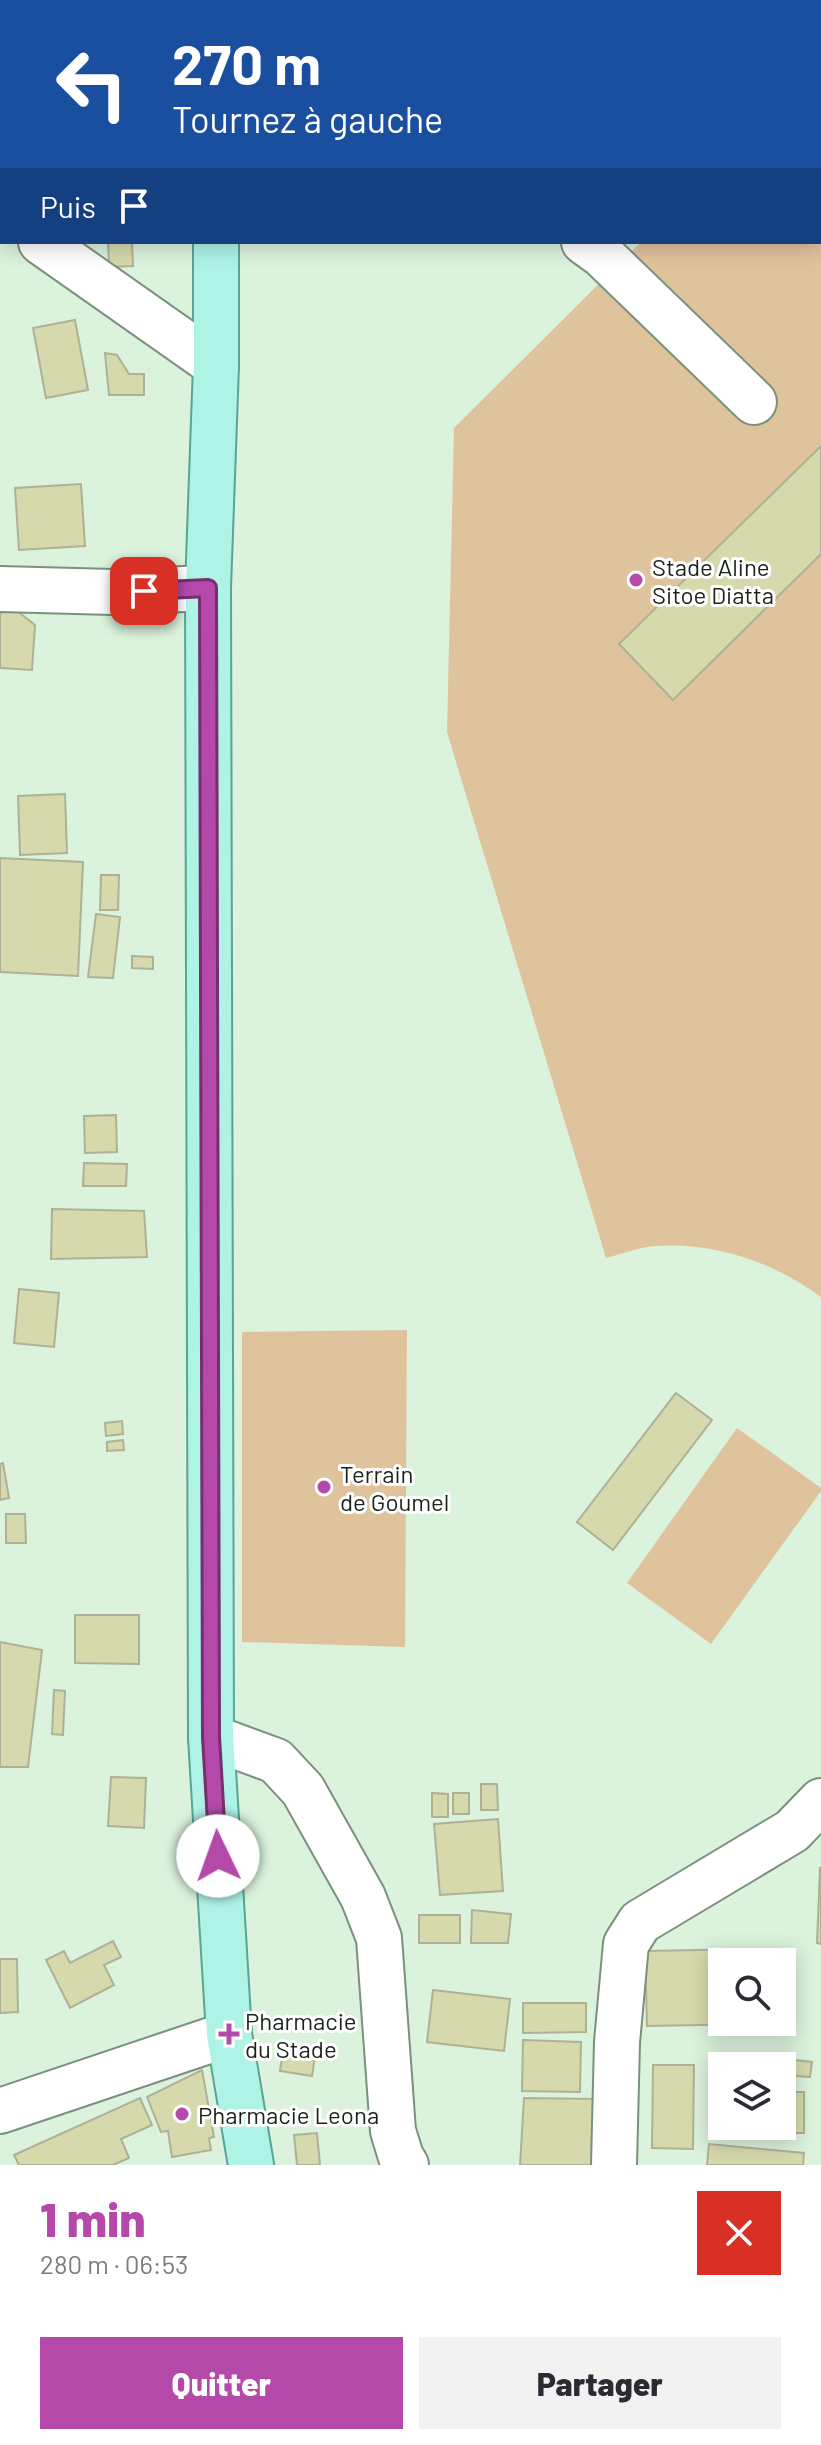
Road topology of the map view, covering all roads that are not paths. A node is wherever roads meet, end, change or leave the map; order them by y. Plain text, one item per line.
1 (44, 244) edge
2 (216, 244) edge
3 (594, 246) edge
4 (216, 365) junction
5 (754, 402) dead end
6 (208, 588) junction
7 (0, 589) edge
8 (211, 1737) junction
9 (811, 1822) edge
10 (229, 2034) junction
11 (0, 2111) edge
12 (251, 2165) edge
13 (406, 2165) edge
14 (614, 2165) edge

1 - 4 street
2 - 4 main road
3 - 5 street
4 - 6 main road
6 - 7 street
6 - 8 main road
8 - 10 main road
8 - 13 street
9 - 14 street
10 - 11 street
10 - 12 main road

